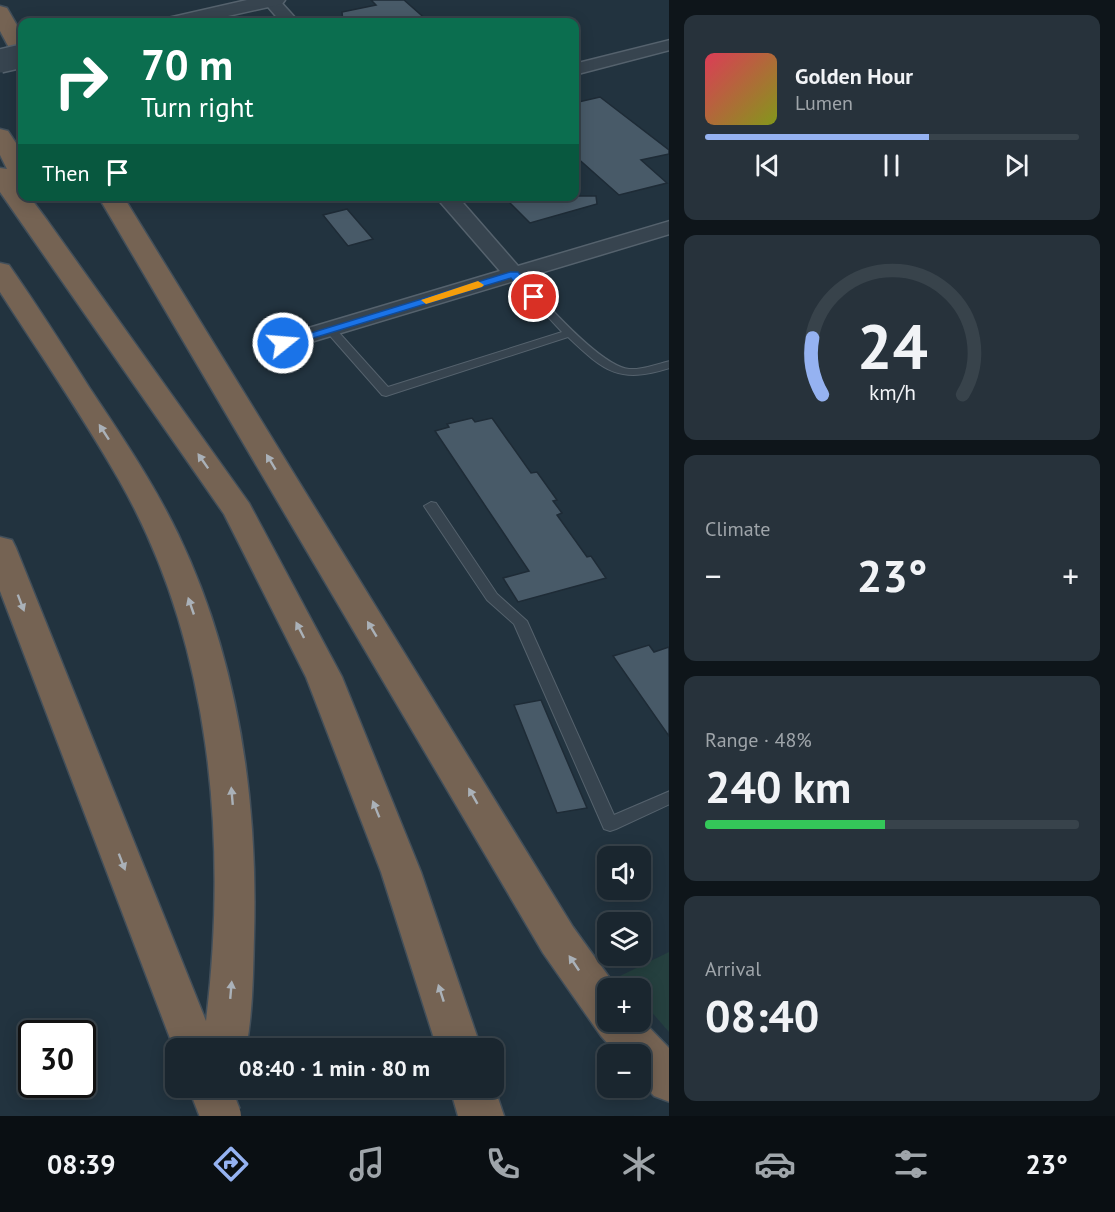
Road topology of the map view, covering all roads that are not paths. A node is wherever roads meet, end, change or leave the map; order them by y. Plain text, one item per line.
1 (272, 0) edge
2 (0, 12) edge
3 (193, 18) edge
4 (287, 18) edge
5 (0, 40) edge
6 (669, 45) edge
7 (18, 46) edge
8 (18, 55) edge
9 (0, 61) edge
10 (18, 67) edge
11 (579, 69) edge
12 (0, 136) edge
13 (18, 164) edge
14 (0, 176) edge
15 (18, 195) edge
16 (113, 201) edge
17 (449, 201) edge
18 (33, 211) edge
19 (669, 227) edge
20 (0, 272) edge
21 (514, 274) junction
22 (330, 329) junction
23 (570, 333) junction
24 (283, 343) dead end
25 (669, 364) edge
26 (431, 507) dead end
27 (0, 548) edge
28 (669, 797) edge
29 (597, 995) edge
30 (625, 1032) edge
31 (191, 1038) edge
32 (225, 1038) edge
33 (456, 1038) edge
34 (669, 1081) edge
35 (214, 1098) edge
36 (216, 1098) edge
37 (475, 1098) edge
38 (213, 1116) edge
39 (221, 1116) edge
40 (481, 1116) edge

1 - 3 street
1 - 4 street
2 - 7 highway
5 - 10 highway
6 - 11 street
8 - 9 street, bridge
12 - 13 highway
14 - 15 highway
29 -> 16 highway
17 - 21 street
33 -> 18 highway
19 - 21 street
32 -> 20 highway
21 - 22 street
21 - 23 lane
22 - 23 lane
22 - 24 street
23 - 25 lane
26 - 28 lane
27 -> 31 highway
30 - 34 highway
35 - 39 highway, bridge
36 - 38 highway
37 - 40 highway

